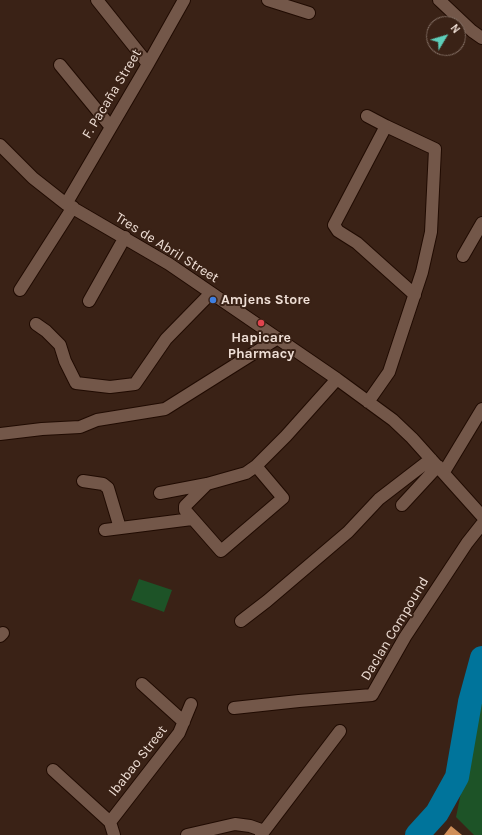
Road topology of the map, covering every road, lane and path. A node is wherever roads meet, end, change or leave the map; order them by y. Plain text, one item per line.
1 (97, 0) edge
2 (184, 0) edge
3 (268, 0) edge
4 (439, 0) edge
5 (309, 13) dead end
6 (482, 38) edge
7 (148, 64) junction
8 (60, 65) dead end
9 (367, 116) dead end
10 (110, 126) junction
11 (386, 126) junction
12 (0, 145) edge
13 (69, 206) junction
14 (482, 223) edge
15 (125, 237) junction
16 (463, 256) dead end
17 (20, 290) dead end
18 (211, 293) junction
19 (415, 295) junction
20 (89, 301) dead end
21 (36, 324) dead end
22 (278, 338) junction
23 (337, 379) junction
24 (368, 402) junction
25 (482, 409) edge
26 (0, 434) edge
27 (256, 466) junction
28 (437, 466) junction
29 (84, 481) dead end
30 (207, 484) junction
31 (160, 493) dead end
32 (402, 505) dead end
33 (482, 516) edge
34 (192, 519) junction
35 (482, 524) edge
36 (120, 528) junction
37 (105, 530) dead end
38 (241, 621) dead end
39 (142, 684) dead end
40 (191, 704) dead end
41 (234, 708) dead end
42 (184, 722) junction
43 (340, 731) dead end
44 (53, 770) dead end
45 (110, 822) junction
46 (262, 833) edge
47 (114, 835) edge
48 (187, 835) edge

1 - 7 street
2 - 7 street, F. Pacaña Street
3 - 5 street
4 - 6 street
7 - 10 street, F. Pacaña Street
8 - 10 street
9 - 11 street
10 - 13 street, F. Pacaña Street
11 - 19 street
11 - 19 street
12 - 13 street, Tres de Abril Street
13 - 15 street, Tres de Abril Street
13 - 17 street, F. Pacaña Street
14 - 16 street
15 - 18 street, Tres de Abril Street
15 - 20 street
18 - 21 street
18 - 22 street, Tres de Abril Street
19 - 24 street
22 - 23 street, Tres de Abril Street
22 - 26 street
23 - 24 street, Tres de Abril Street
23 - 27 street
24 - 28 street, Tres de Abril Street
25 - 28 street
27 - 30 street
27 - 34 street
28 - 32 street
28 - 33 street, Tres de Abril Street
28 - 38 street
29 - 36 street
30 - 31 street
30 - 34 street
34 - 36 street
35 - 41 street, Daclan Compound
36 - 37 street
39 - 42 street
40 - 42 street, Ibabao Street
42 - 45 street, Ibabao Street
43 - 46 street
44 - 45 street
45 - 47 street
46 - 48 street

